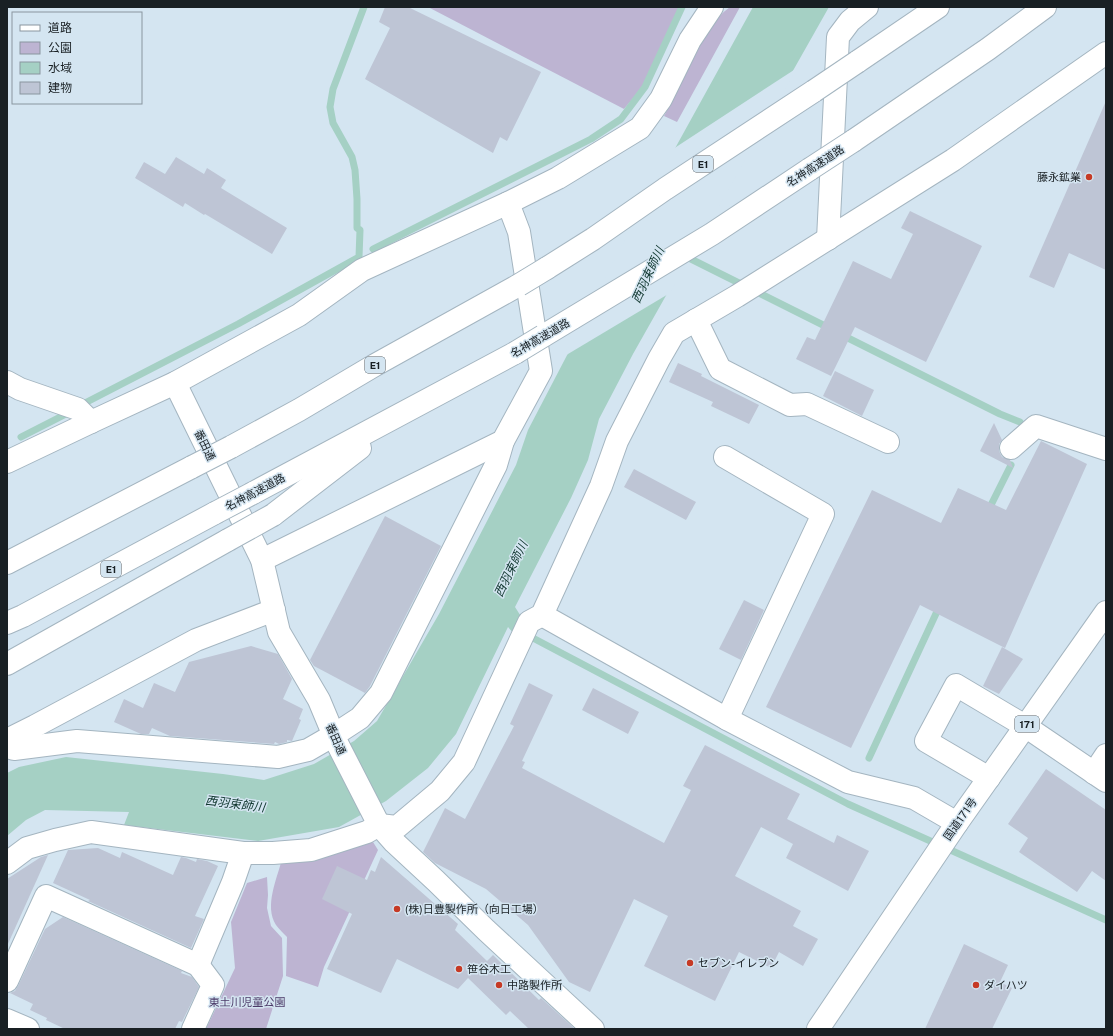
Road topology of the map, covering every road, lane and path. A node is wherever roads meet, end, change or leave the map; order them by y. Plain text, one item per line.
1 (712, 7) edge
2 (867, 7) edge
3 (938, 7) edge
4 (1046, 7) edge
5 (1106, 53) edge
6 (508, 203) junction
7 (828, 239) junction
8 (696, 320) junction
9 (7, 382) edge
10 (175, 384) junction
11 (412, 408) junction
12 (91, 422) junction
13 (503, 442) junction
14 (888, 442) dead end
15 (1010, 448) dead end
16 (1106, 449) edge
17 (725, 457) dead end
18 (7, 462) edge
19 (262, 560) junction
20 (7, 563) edge
21 (274, 610) junction
22 (1106, 612) edge
23 (7, 623) edge
24 (530, 626) junction
25 (7, 664) edge
26 (727, 719) junction
27 (1025, 726) junction
28 (336, 739) junction
29 (7, 740) edge
30 (7, 747) edge
31 (1102, 770) edge
32 (989, 778) junction
33 (379, 825) junction
34 (953, 830) junction
35 (243, 853) junction
36 (7, 863) edge
37 (198, 965) junction
38 (7, 982) edge
39 (7, 1020) edge
40 (28, 1029) edge
41 (193, 1029) edge
42 (593, 1029) edge
43 (818, 1029) edge

1 - 6 main road
2 - 7 main road
3 - 20 main road, E1, bridge
4 - 11 main road, 名神高速道路 / E1, bridge
5 - 7 main road
6 - 10 main road
6 - 13 main road
7 - 8 main road
8 - 14 main road
8 - 24 main road
9 - 12 main road
10 - 12 main road
10 - 19 main road, 番田通
11 - 23 main road, 名神高速道路 / E1, bridge
11 - 25 main road, bridge
12 - 18 main road
13 - 19 main road
13 - 28 main road
15 - 16 main road
17 - 26 main road
19 - 21 main road, 番田通
21 - 28 main road, 番田通
21 - 29 main road
22 - 27 main road, 国道171号 / 171
24 - 26 main road
24 - 33 main road
26 - 34 main road
27 - 31 main road
27 - 32 main road, 国道171号 / 171
27 - 32 main road
28 - 30 main road
28 - 33 main road, 番田通
32 - 34 main road, 国道171号 / 171
33 - 35 main road
33 - 42 main road, 番田通
34 - 43 main road, 国道171号 / 171
35 - 36 main road
35 - 37 main road
37 - 38 main road
37 - 41 main road
39 - 40 main road

